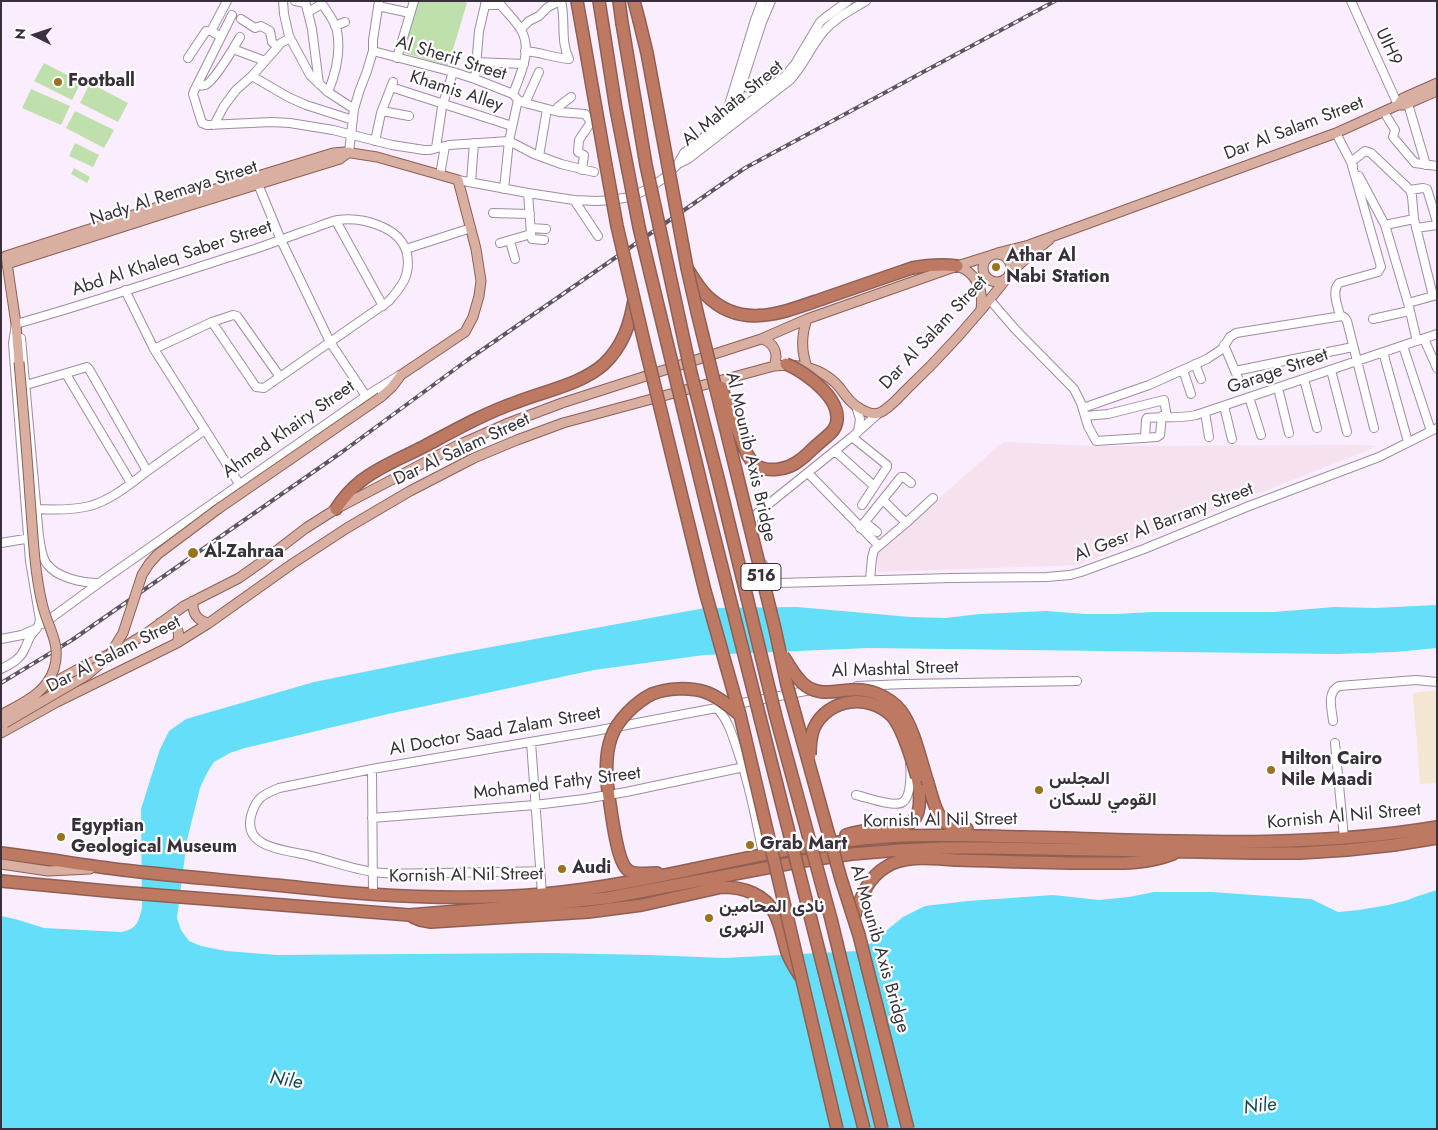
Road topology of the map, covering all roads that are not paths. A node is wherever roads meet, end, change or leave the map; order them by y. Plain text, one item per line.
1 (227, 1) edge
2 (283, 1) edge
3 (295, 1) edge
4 (414, 1) edge
5 (561, 1) edge
6 (577, 1) edge
7 (599, 1) edge
8 (619, 1) edge
9 (634, 1) edge
10 (762, 1) edge
11 (770, 1) edge
12 (848, 1) edge
13 (866, 1) edge
14 (1350, 1) edge
15 (305, 2) edge
16 (486, 2) edge
17 (379, 4) edge
18 (308, 12) junction
19 (410, 13) junction
20 (232, 15) dead end
21 (241, 18) dead end
22 (345, 22) dead end
23 (335, 26) junction
24 (521, 29) junction
25 (211, 31) junction
26 (221, 37) junction
27 (240, 37) dead end
28 (290, 38) junction
29 (277, 46) junction
30 (233, 49) junction
31 (373, 51) junction
32 (525, 51) junction
33 (188, 58) dead end
34 (397, 58) junction
35 (265, 61) junction
36 (476, 62) junction
37 (524, 64) junction
38 (453, 72) junction
39 (539, 72) dead end
40 (252, 76) junction
41 (475, 79) junction
42 (744, 80) junction
43 (319, 84) junction
44 (1437, 84) edge
45 (195, 88) junction
46 (1437, 90) edge
47 (328, 92) junction
48 (760, 94) junction
49 (571, 96) dead end
50 (519, 99) junction
51 (443, 103) junction
52 (1408, 104) junction
53 (1398, 105) junction
54 (354, 109) junction
55 (551, 110) junction
56 (382, 111) junction
57 (1384, 112) junction
58 (732, 115) junction
59 (409, 116) dead end
60 (352, 120) junction
61 (210, 125) junction
62 (726, 125) junction
63 (512, 126) junction
64 (1336, 133) junction
65 (351, 135) junction
66 (375, 140) junction
67 (509, 141) junction
68 (474, 143) junction
69 (444, 146) junction
70 (436, 148) junction
71 (349, 152) junction
72 (539, 156) junction
73 (1351, 162) junction
74 (1426, 165) junction
75 (1437, 166) edge
76 (582, 170) junction
77 (594, 172) dead end
78 (440, 175) junction
79 (458, 180) junction
80 (471, 182) junction
81 (258, 184) junction
82 (504, 189) junction
83 (1410, 190) junction
84 (528, 193) junction
85 (574, 200) junction
86 (493, 213) dead end
87 (530, 214) junction
88 (1414, 219) junction
89 (336, 221) junction
90 (1437, 224) edge
91 (1385, 225) junction
92 (470, 228) junction
93 (1416, 228) junction
94 (546, 229) dead end
95 (531, 231) junction
96 (1060, 233) junction
97 (598, 236) dead end
98 (281, 240) junction
99 (544, 240) dead end
100 (510, 241) junction
101 (500, 243) dead end
102 (406, 249) junction
103 (993, 255) junction
104 (5, 257) edge
105 (515, 259) dead end
106 (957, 266) junction
107 (687, 268) junction
108 (1009, 276) junction
109 (5, 278) edge
110 (125, 290) junction
111 (1435, 296) edge
112 (634, 298) junction
113 (990, 300) junction
114 (383, 306) junction
115 (1409, 307) junction
116 (982, 309) junction
117 (1340, 316) junction
118 (1374, 319) dead end
119 (807, 320) junction
120 (212, 322) junction
121 (18, 324) junction
122 (1437, 334) edge
123 (761, 338) junction
124 (1420, 340) junction
125 (330, 342) junction
126 (706, 344) junction
127 (1224, 345) junction
128 (1403, 346) junction
129 (1353, 347) junction
130 (154, 349) junction
131 (1383, 352) junction
132 (1356, 361) junction
133 (1196, 364) junction
134 (780, 365) junction
135 (808, 367) junction
136 (1437, 368) edge
137 (1183, 370) junction
138 (1332, 370) junction
139 (66, 374) junction
140 (401, 375) junction
141 (280, 377) junction
142 (1201, 379) dead end
143 (1304, 379) junction
144 (26, 385) junction
145 (1278, 388) junction
146 (1191, 394) dead end
147 (366, 396) junction
148 (1249, 397) junction
149 (856, 406) junction
150 (1224, 406) junction
151 (1084, 412) junction
152 (1205, 412) junction
153 (880, 413) junction
154 (1165, 417) junction
155 (1317, 428) dead end
156 (1374, 428) dead end
157 (1434, 429) edge
158 (205, 430) junction
159 (1347, 432) dead end
160 (1289, 433) dead end
161 (855, 435) junction
162 (1261, 435) dead end
163 (1209, 437) dead end
164 (1145, 438) junction
165 (1232, 439) dead end
166 (1408, 442) junction
167 (835, 451) junction
168 (147, 471) junction
169 (808, 473) junction
170 (131, 484) junction
171 (910, 484) dead end
172 (240, 485) junction
173 (874, 486) junction
174 (933, 498) dead end
175 (882, 500) junction
176 (862, 505) dead end
177 (37, 508) junction
178 (336, 509) junction
179 (906, 523) junction
180 (863, 525) junction
181 (877, 532) dead end
182 (40, 537) junction
183 (28, 539) junction
184 (1, 543) edge
185 (879, 546) junction
186 (870, 580) junction
187 (99, 583) junction
188 (194, 601) junction
189 (160, 623) junction
190 (209, 623) junction
191 (39, 627) junction
192 (1, 639) edge
193 (177, 643) junction
194 (779, 649) junction
195 (1, 669) edge
196 (1078, 681) dead end
197 (1437, 682) edge
198 (862, 685) junction
199 (716, 708) junction
200 (1, 711) edge
201 (740, 715) junction
202 (3, 721) edge
203 (1333, 721) dead end
204 (1, 733) edge
205 (531, 742) junction
206 (1335, 743) dead end
207 (744, 767) junction
208 (372, 769) junction
209 (813, 782) junction
210 (609, 793) junction
211 (856, 795) dead end
212 (536, 805) junction
213 (372, 818) junction
214 (1437, 826) edge
215 (1010, 837) junction
216 (1344, 838) junction
217 (1437, 838) edge
218 (832, 842) junction
219 (1179, 852) junction
220 (1, 853) edge
221 (763, 854) junction
222 (1, 864) edge
223 (100, 867) junction
224 (540, 871) junction
225 (373, 872) junction
226 (678, 873) junction
227 (1, 881) edge
228 (542, 894) junction
229 (373, 895) junction
230 (408, 915) junction
231 (854, 917) junction
232 (800, 976) junction
233 (837, 1129) edge
234 (864, 1129) edge
235 (882, 1129) edge
236 (908, 1129) edge

1 - 25 street
2 - 28 street
3 - 15 street
4 - 19 street
5 - 24 street
5 - 32 street
6 - 112 highway, bridge
7 - 234 highway, 516, bridge
8 - 235 highway, Al Mounib Axis Bridge / 516, bridge
9 - 107 highway, Al Mounib Axis Bridge / 516, bridge
10 - 62 street
11 - 42 street
12 - 48 street, Al Mahata Street
13 - 62 street, Al Mahata Street
14 - 53 street, UIH9
15 - 18 street
16 - 24 street
16 - 36 street
17 - 19 street
17 - 31 street
18 - 23 street
18 - 43 street
19 - 34 street
20 - 26 street
21 - 29 street
22 - 23 street
23 - 47 street
24 - 32 street
25 - 26 street
25 - 33 street
26 - 45 street
27 - 30 street
28 - 29 street
28 - 43 street
29 - 35 street
30 - 35 street
30 - 45 street
31 - 34 street, Al Sherif Street
31 - 54 street
32 - 37 street
34 - 38 street, Al Sherif Street
35 - 40 street
36 - 37 street
36 - 41 street
37 - 50 street
38 - 41 street, Al Sherif Street
38 - 51 street
39 - 50 street
40 - 60 street
40 - 61 street
41 - 50 street, Al Sherif Street
42 - 48 street
42 - 58 street
43 - 47 street
44 - 53 main road, Dar Al Salam Street
45 - 61 street
46 - 52 main road, Dar Al Salam Street
47 - 54 street
48 - 58 street, Al Mahata Street
49 - 55 street
50 - 55 street, Al Sherif Street
50 - 63 street
51 - 56 street, Khamis Alley
51 - 63 street, Khamis Alley
51 - 70 street
52 - 53 main road, Dar Al Salam Street
52 - 74 street
53 - 57 main road, Dar Al Salam Street
54 - 60 street
55 - 72 street
55 - 76 street, Al Sherif Street
56 - 59 street
56 - 66 street
57 - 64 main road, Dar Al Salam Street
57 - 74 street
58 - 62 street
60 - 65 street
61 - 65 street
62 - 85 street, Al Mahata Street
63 - 67 street
64 - 73 street
64 - 96 main road, Dar Al Salam Street
65 - 66 street
65 - 71 street
66 - 70 street
67 - 68 street
67 - 72 street
67 - 82 street
68 - 69 street
68 - 80 street
69 - 70 street
69 - 78 street
71 - 78 main road, Nady Al Remaya Street
71 - 81 main road, Nady Al Remaya Street
71 - 104 main road, Nady Al Remaya Street
72 - 76 street
73 - 83 street
73 - 91 street
73 - 117 street
74 - 75 street
76 - 77 street
78 - 79 main road, Nady Al Remaya Street
79 - 80 street, Al Mahata Street
79 - 92 main road, Ahmed Khairy Street
80 - 82 street, Al Mahata Street
81 - 98 street
81 - 104 main road, Nady Al Remaya Street
82 - 84 street, Al Mahata Street
83 - 88 street
83 - 90 street
84 - 85 street, Al Mahata Street
84 - 87 street
85 - 97 street
86 - 87 street
87 - 95 street
88 - 91 street
88 - 93 street
89 - 98 street, Abd Al Khaleq Saber Street
89 - 102 street, Abd Al Khaleq Saber Street
89 - 114 street
90 - 93 street
91 - 115 street
92 - 102 street
92 - 140 main road, Ahmed Khairy Street
93 - 111 street
94 - 95 street
95 - 99 street
95 - 100 street
96 - 103 main road, Dar Al Salam Street
96 - 108 main road, Dar Al Salam Street
98 - 110 street, Abd Al Khaleq Saber Street
98 - 125 street
100 - 101 street
100 - 105 street
102 - 114 street
103 - 106 main road, Dar Al Salam Street
103 - 108 main road
103 - 108 main road
104 - 109 main road
106 - 107 highway
106 - 116 main road
106 - 119 main road, Dar Al Salam Street
107 - 126 highway, Al Mounib Axis Bridge / 516, bridge
108 - 113 main road, Dar Al Salam Street
109 - 121 main road
110 - 121 street, Abd Al Khaleq Saber Street
110 - 130 street
111 - 115 street
112 - 178 highway
112 - 201 highway, bridge
113 - 116 main road, Dar Al Salam Street
113 - 151 street
114 - 125 street
115 - 118 street
115 - 124 street
116 - 153 main road, Dar Al Salam Street
117 - 127 street
117 - 129 street
119 - 123 main road, Dar Al Salam Street
119 - 135 main road
120 - 130 street
120 - 141 street
120 - 141 street
121 - 144 street
121 - 183 street
121 - 202 main road, bridge
122 - 124 street, Garage Street
123 - 134 main road
123 - 178 main road, Dar Al Salam Street
124 - 128 street, Garage Street
124 - 136 street
125 - 141 street
125 - 147 street
126 - 134 highway, bridge
126 - 194 highway, Al Mounib Axis Bridge / 516, bridge
127 - 129 street
127 - 133 street
128 - 131 street, Garage Street
128 - 157 street
129 - 132 street
130 - 158 street
131 - 132 street, Garage Street
131 - 166 street
132 - 138 street, Garage Street
132 - 156 street
133 - 137 street
133 - 142 street
134 - 135 main road, Dar Al Salam Street
134 - 190 main road, Dar Al Salam Street
135 - 149 main road, Dar Al Salam Street
137 - 146 street
137 - 151 street
138 - 143 street, Garage Street
138 - 159 street
139 - 144 street
139 - 168 street
139 - 170 street
140 - 147 street, Ahmed Khairy Street
140 - 202 main road, bridge
143 - 145 street, Garage Street
143 - 155 street
144 - 177 street
145 - 148 street, Garage Street
145 - 160 street
147 - 172 street, Ahmed Khairy Street
148 - 150 street, Garage Street
148 - 162 street
149 - 153 main road, Dar Al Salam Street
149 - 161 street
150 - 152 street, Garage Street
150 - 165 street
151 - 154 street
151 - 164 street
152 - 154 street, Garage Street
152 - 163 street
153 - 161 street
154 - 164 street
154 - 164 street
157 - 166 street, Al Gesr Al Barrany Street
158 - 168 street
158 - 172 street
161 - 167 street
161 - 173 street
166 - 186 street, Al Gesr Al Barrany Street
167 - 169 street
167 - 173 street
168 - 170 street
169 - 180 street
169 - 186 street, Al Gesr Al Barrany Street
170 - 177 street
171 - 175 street
172 - 187 street, Ahmed Khairy Street
173 - 176 street
174 - 179 street
175 - 179 street
175 - 180 street
177 - 182 street
178 - 188 main road, Dar Al Salam Street
179 - 185 street
180 - 181 street
180 - 185 street
182 - 183 street
182 - 187 street
183 - 184 street
183 - 191 street
185 - 186 street
187 - 191 street, Ahmed Khairy Street
188 - 189 main road, Dar Al Salam Street
188 - 190 main road
189 - 193 main road
189 - 200 main road, Dar Al Salam Street
190 - 193 main road, Dar Al Salam Street
191 - 192 street, Ahmed Khairy Street
191 - 195 street
193 - 204 main road, Dar Al Salam Street
194 - 209 highway, Al Mounib Axis Bridge / 516, bridge
194 - 215 highway, bridge
196 - 198 street, Al Mashtal Street
197 - 203 street
198 - 199 street, Al Mashtal Street
198 - 211 street
199 - 205 street, Al Doctor Saad Zalam Street
199 - 207 street
201 - 210 highway, bridge
201 - 232 highway, bridge
205 - 208 street, Al Doctor Saad Zalam Street
205 - 212 street
206 - 216 street
207 - 210 street, Mohamed Fathy Street
207 - 221 street
208 - 213 street
208 - 225 street, Al Doctor Saad Zalam Street
209 - 218 highway, bridge
209 - 231 highway, Al Mounib Axis Bridge / 516, bridge
210 - 212 street, Mohamed Fathy Street
210 - 226 highway
212 - 213 street, Mohamed Fathy Street
212 - 224 street
213 - 225 street
214 - 216 highway, Kornish Al Nil Street
215 - 216 highway, Kornish Al Nil Street
215 - 218 highway, Kornish Al Nil Street
217 - 219 highway, Kornish Al Nil Street
218 - 221 highway, Kornish Al Nil Street
219 - 230 highway, Kornish Al Nil Street
219 - 231 highway
220 - 223 highway, Kornish Al Nil Street
221 - 226 highway, Kornish Al Nil Street
222 - 223 main road
223 - 229 highway, Kornish Al Nil Street
224 - 225 street
224 - 228 street
225 - 229 street
226 - 228 highway, Kornish Al Nil Street
227 - 230 highway, Kornish Al Nil Street
228 - 229 highway, Kornish Al Nil Street
230 - 232 highway
231 - 236 highway, Al Mounib Axis Bridge / 516, bridge
232 - 233 highway, bridge

